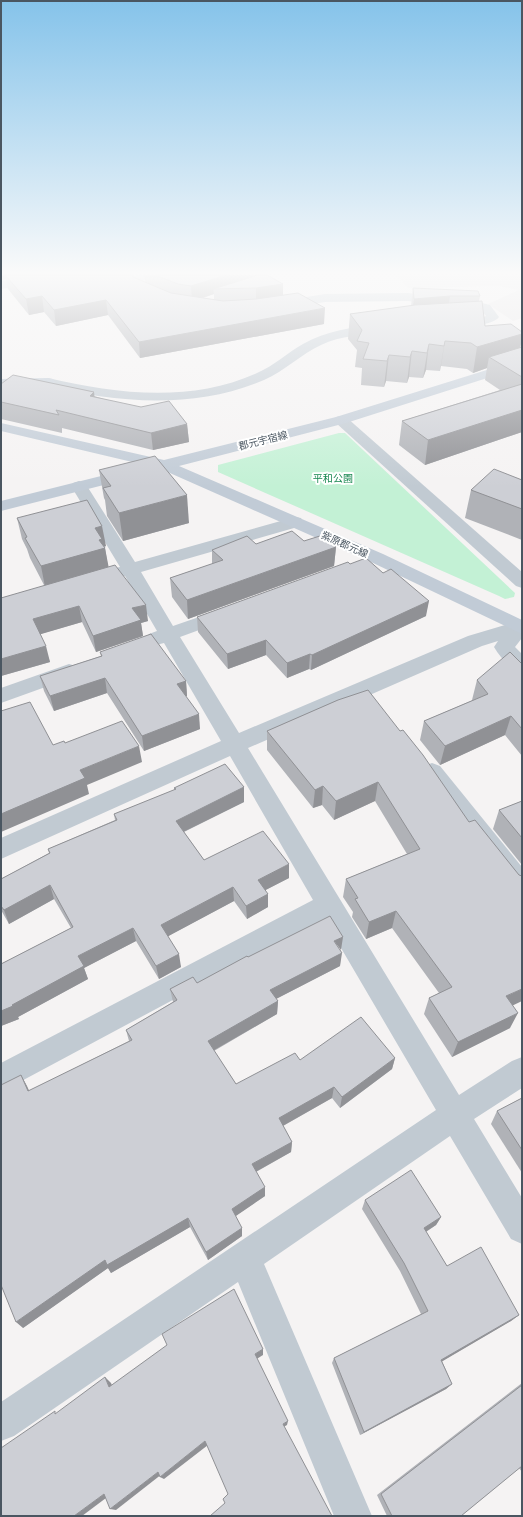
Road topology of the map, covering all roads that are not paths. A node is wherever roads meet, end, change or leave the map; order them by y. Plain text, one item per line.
1 (308, 346) edge
2 (522, 363) edge
3 (1, 383) edge
4 (341, 420) junction
5 (4, 429) edge
6 (165, 465) junction
7 (79, 486) junction
8 (1, 506) edge
9 (295, 522) junction
10 (377, 558) junction
11 (351, 568) edge
12 (130, 569) junction
13 (100, 578) edge
14 (522, 582) edge
15 (242, 608) edge
16 (521, 627) edge
17 (169, 634) junction
18 (140, 645) edge
19 (89, 664) edge
20 (522, 666) edge
21 (365, 689) junction
22 (1, 696) edge
23 (380, 707) edge
24 (235, 744) junction
25 (419, 756) edge
26 (1, 849) edge
27 (522, 885) edge
28 (329, 904) junction
29 (522, 1072) edge
30 (1, 1078) edge
31 (456, 1114) junction
32 (522, 1228) edge
33 (245, 1258) junction
34 (1, 1423) edge
35 (353, 1516) edge

1 - 3 street
2 - 4 street, 郡元宇宿線
4 - 6 street, 郡元宇宿線
4 - 14 street
5 - 6 street, 紫原郡元線
6 - 7 street, 郡元宇宿線
6 - 9 street, 紫原郡元線
7 - 8 street, 郡元宇宿線
7 - 12 street
9 - 10 street, 紫原郡元線
9 - 12 street
10 - 11 street
10 - 16 street, 紫原郡元線
12 - 13 street
12 - 17 street
15 - 17 street
16 - 20 street
16 - 21 street
17 - 18 street
17 - 24 street
19 - 22 street
21 - 23 street
21 - 24 street
24 - 26 street
24 - 28 street
25 - 27 street
28 - 30 street
28 - 31 street
29 - 31 street
31 - 32 street
31 - 33 street
33 - 34 street
33 - 35 street

